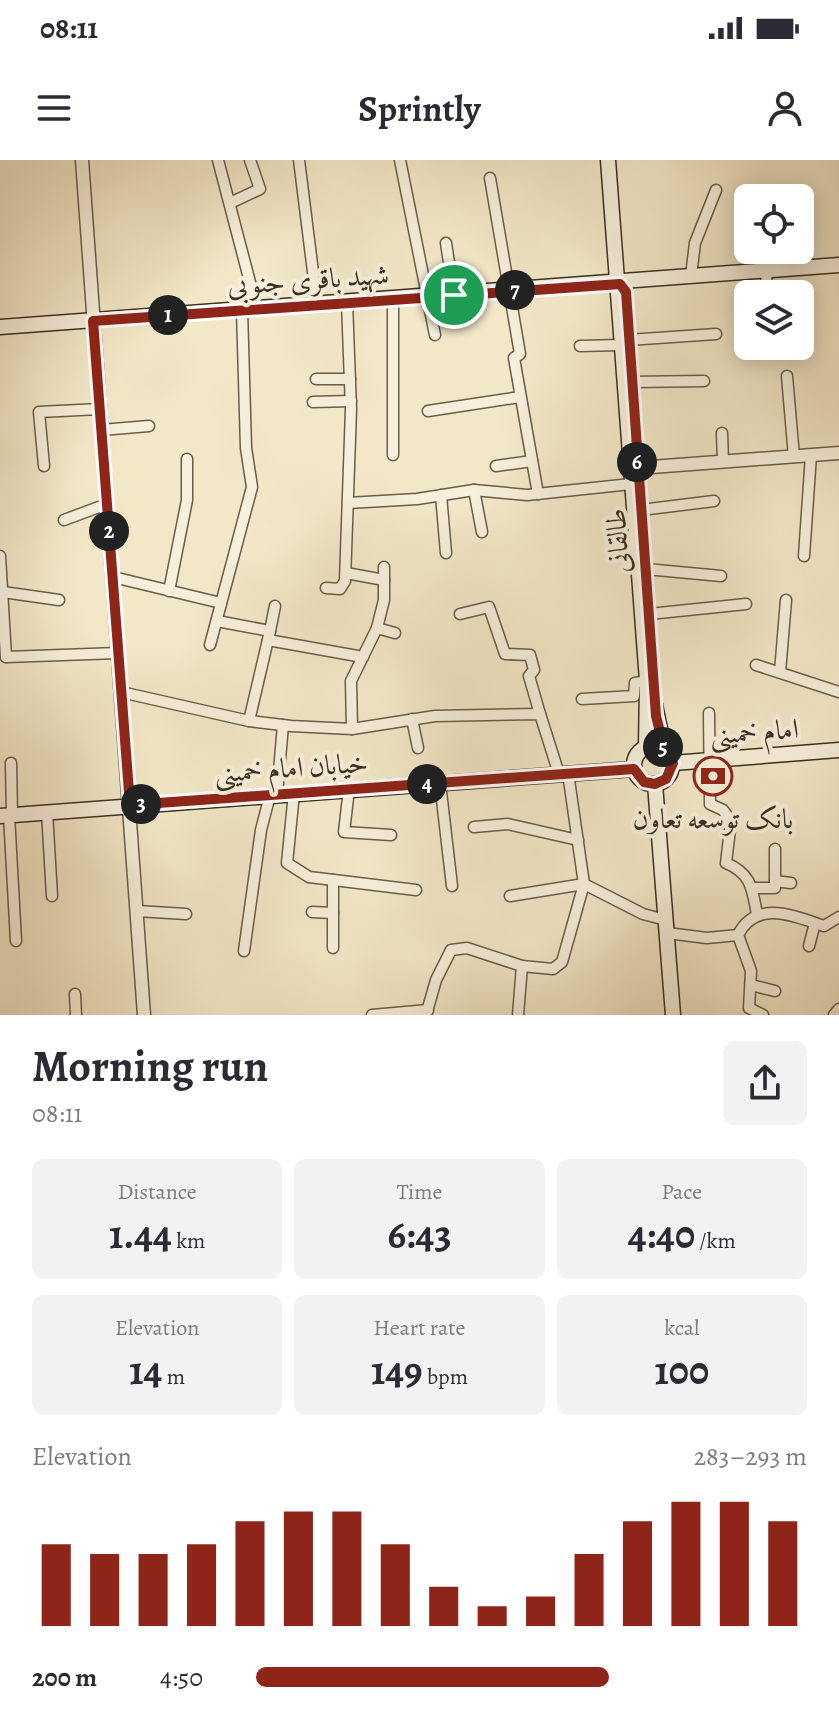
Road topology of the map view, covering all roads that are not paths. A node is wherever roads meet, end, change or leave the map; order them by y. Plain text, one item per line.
1 (82, 160) edge
2 (218, 160) edge
3 (250, 160) edge
4 (299, 160) edge
5 (400, 160) edge
6 (608, 160) edge
7 (490, 178) dead end
8 (716, 190) dead end
9 (230, 203) junction
10 (446, 243) dead end
11 (839, 265) edge
12 (766, 271) junction
13 (691, 276) junction
14 (766, 280) edge
15 (620, 284) junction
16 (508, 291) junction
17 (454, 295) junction
18 (428, 297) junction
19 (393, 299) junction
20 (347, 302) junction
21 (317, 304) junction
22 (250, 310) junction
23 (93, 321) junction
24 (0, 327) edge
25 (716, 334) dead end
26 (435, 335) dead end
27 (624, 343) junction
28 (580, 346) dead end
29 (787, 376) dead end
30 (316, 379) dead end
31 (350, 379) junction
32 (704, 381) dead end
33 (631, 382) junction
34 (520, 397) junction
35 (351, 401) junction
36 (313, 402) dead end
37 (100, 409) junction
38 (428, 411) dead end
39 (149, 426) dead end
40 (101, 430) junction
41 (722, 433) dead end
42 (839, 453) edge
43 (393, 455) dead end
44 (811, 455) junction
45 (794, 457) junction
46 (187, 459) dead end
47 (532, 461) junction
48 (723, 462) junction
49 (44, 466) dead end
50 (496, 466) dead end
51 (638, 468) junction
52 (631, 484) junction
53 (474, 490) junction
54 (538, 494) junction
55 (441, 495) junction
56 (714, 501) dead end
57 (348, 503) junction
58 (107, 504) junction
59 (641, 510) junction
60 (64, 520) dead end
61 (482, 532) dead end
62 (446, 553) dead end
63 (0, 556) edge
64 (804, 556) dead end
65 (384, 567) dead end
66 (646, 569) junction
67 (346, 573) junction
68 (721, 576) dead end
69 (113, 577) junction
70 (384, 580) junction
71 (326, 588) dead end
72 (169, 591) junction
73 (3, 592) junction
74 (59, 600) dead end
75 (786, 600) dead end
76 (221, 603) junction
77 (746, 604) dead end
78 (275, 606) dead end
79 (460, 614) dead end
80 (649, 614) junction
81 (217, 621) junction
82 (377, 628) junction
83 (395, 633) dead end
84 (269, 636) junction
85 (210, 645) dead end
86 (118, 653) junction
87 (3, 655) edge
88 (363, 657) junction
89 (756, 665) dead end
90 (780, 672) junction
91 (647, 681) junction
92 (121, 692) junction
93 (839, 692) edge
94 (582, 699) dead end
95 (709, 713) dead end
96 (540, 714) junction
97 (412, 719) junction
98 (249, 721) junction
99 (283, 725) junction
100 (352, 729) junction
101 (646, 747) junction
102 (418, 748) dead end
103 (664, 748) junction
104 (839, 750) edge
105 (708, 760) junction
106 (11, 763) dead end
107 (673, 763) junction
108 (634, 769) junction
109 (564, 774) junction
110 (440, 783) junction
111 (655, 784) junction
112 (349, 789) junction
113 (294, 793) junction
114 (273, 794) junction
115 (130, 805) junction
116 (47, 812) junction
117 (7, 815) edge
118 (474, 827) dead end
119 (391, 835) dead end
120 (578, 840) junction
121 (775, 849) dead end
122 (333, 880) junction
123 (775, 881) junction
124 (791, 883) dead end
125 (584, 884) junction
126 (452, 886) dead end
127 (752, 888) junction
128 (416, 890) dead end
129 (52, 896) dead end
130 (510, 896) dead end
131 (137, 911) junction
132 (312, 912) dead end
133 (333, 913) junction
134 (186, 914) dead end
135 (757, 914) junction
136 (839, 917) edge
137 (815, 923) junction
138 (666, 926) junction
139 (738, 935) junction
140 (16, 941) dead end
141 (809, 946) dead end
142 (333, 948) dead end
143 (244, 951) dead end
144 (522, 966) junction
145 (751, 985) junction
146 (775, 991) dead end
147 (75, 994) dead end
148 (839, 1009) edge
149 (427, 1013) edge
150 (76, 1015) edge
151 (144, 1015) edge
152 (372, 1015) edge
153 (518, 1015) edge
154 (673, 1015) edge
155 (763, 1015) edge
156 (834, 1015) edge

1 - 23 street
2 - 9 street
3 - 9 street
4 - 21 street
5 - 18 street
6 - 15 main road, طالقانی
7 - 16 street
8 - 13 street
9 - 22 street
10 - 17 street
11 - 12 main road, شهید باقری جنوبی
12 - 13 main road, شهید باقری جنوبی
12 - 14 street
13 - 15 main road, شهید باقری جنوبی
15 - 16 main road, شهید باقری جنوبی
15 - 27 main road, طالقانی
16 - 17 main road, شهید باقری جنوبی
16 - 34 street
17 - 18 main road, شهید باقری جنوبی
18 - 19 main road, شهید باقری جنوبی
18 - 26 street
19 - 20 main road, شهید باقری جنوبی
19 - 43 street
20 - 21 main road, شهید باقری جنوبی
20 - 31 street
21 - 22 main road, شهید باقری جنوبی
22 - 23 main road, شهید باقری جنوبی
22 - 76 street
23 - 24 main road, شهید باقری جنوبی
23 - 37 street
25 - 27 street
27 - 28 street
27 - 33 main road, طالقانی
27 - 52 main road, طالقانی
29 - 45 street
30 - 31 street
31 - 35 street
32 - 33 street
33 - 51 main road, طالقانی
34 - 38 street
34 - 47 street
35 - 36 street
35 - 57 street
37 - 40 street
37 - 49 street
39 - 40 street
40 - 58 street
41 - 48 street
42 - 44 street
44 - 45 street
44 - 64 street
45 - 48 street
46 - 72 street
47 - 50 street
47 - 54 street
48 - 51 street
51 - 59 main road, طالقانی
52 - 54 street
52 - 91 main road, طالقانی
53 - 54 street
53 - 55 street
53 - 61 street
55 - 57 street
55 - 62 street
56 - 59 street
57 - 67 street
58 - 60 street
58 - 69 street
59 - 66 main road, طالقانی
63 - 73 street
65 - 70 street
66 - 68 street
66 - 80 main road, طالقانی
67 - 70 street
67 - 71 street
69 - 72 street
69 - 86 street
70 - 82 street
72 - 76 street
73 - 74 street
73 - 87 street
75 - 90 street
76 - 81 street
77 - 80 street
78 - 84 street
79 - 96 street
80 - 103 main road, طالقانی
81 - 84 street
81 - 85 street
82 - 83 street
82 - 88 street
84 - 88 street
84 - 98 street
86 - 87 street
86 - 92 street
88 - 100 street
89 - 90 street
90 - 93 street
91 - 94 street
91 - 101 main road, طالقانی
92 - 98 street
92 - 115 street
95 - 105 street
96 - 97 street
96 - 109 street
97 - 100 street
97 - 102 street
98 - 99 street
99 - 100 street
99 - 114 street
101 - 103 main road
101 - 108 main road
103 - 107 main road
104 - 105 main road, امام خمینی
105 - 107 main road, امام خمینی
105 - 127 street
106 - 117 street
107 - 111 main road
108 - 109 main road, خیابان امام خمینی
108 - 111 main road
109 - 110 main road, خیابان امام خمینی
109 - 120 street
110 - 112 main road, خیابان امام خمینی
110 - 126 street
111 - 138 main road
112 - 113 main road, خیابان امام خمینی
112 - 119 street
113 - 114 main road, خیابان امام خمینی
113 - 122 street
114 - 115 main road, خیابان امام خمینی
114 - 143 street
115 - 116 main road, خیابان امام خمینی
115 - 131 street
116 - 117 main road, خیابان امام خمینی
116 - 129 street
117 - 140 street
118 - 120 street
120 - 125 street
121 - 123 street
122 - 128 street
122 - 133 street
123 - 124 street
123 - 127 street
125 - 130 street
125 - 138 street
125 - 144 street
127 - 135 street
131 - 134 street
131 - 151 street
132 - 133 street
133 - 142 street
135 - 137 street
135 - 139 street
136 - 137 street
137 - 141 street
138 - 139 street
138 - 154 main road
139 - 145 street
144 - 149 street
144 - 153 street
145 - 146 street
145 - 155 street
147 - 150 street
148 - 156 street
149 - 152 street

